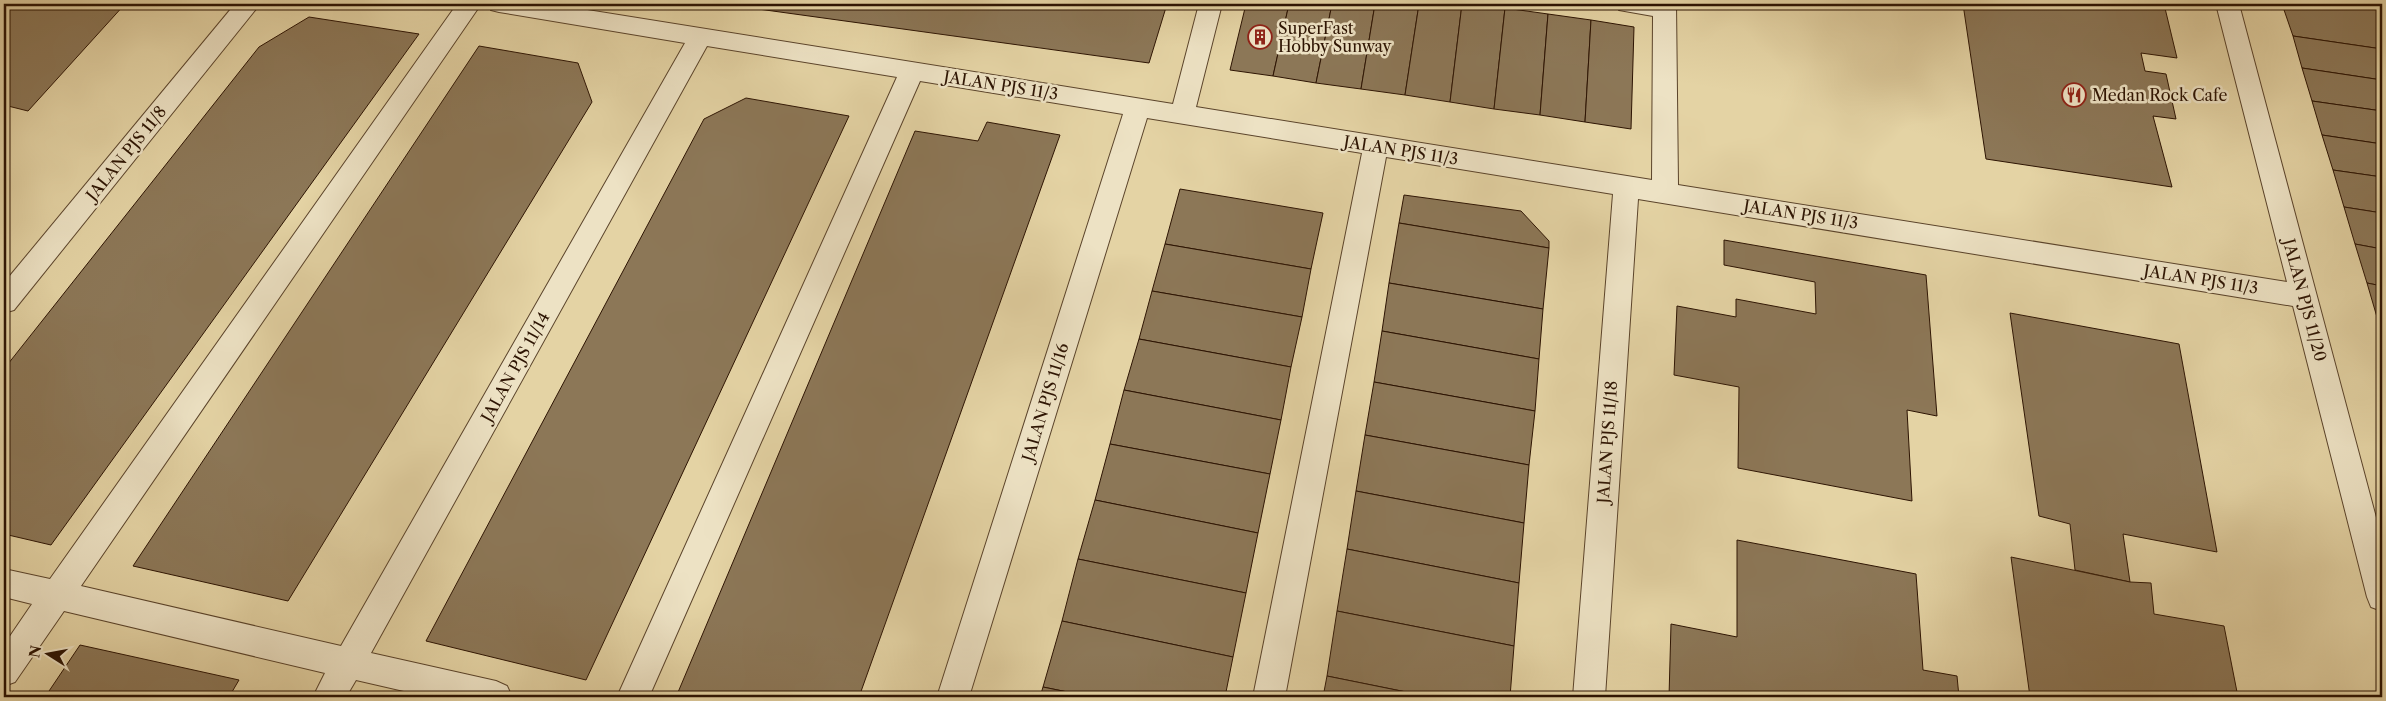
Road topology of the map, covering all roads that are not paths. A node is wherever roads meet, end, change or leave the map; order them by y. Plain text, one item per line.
1 (248, 4) edge
2 (469, 4) edge
3 (499, 4) edge
4 (1212, 4) edge
5 (1627, 4) edge
6 (2228, 4) edge
7 (1665, 6) edge
8 (701, 36) junction
9 (912, 71) junction
10 (1138, 107) junction
11 (1182, 114) junction
12 (1376, 146) junction
13 (1626, 186) junction
14 (1665, 192) junction
15 (2303, 296) junction
16 (4, 302) edge
17 (2376, 547) edge
18 (4, 583) edge
19 (56, 596) junction
20 (2382, 597) edge
21 (348, 663) junction
22 (4, 671) edge
23 (328, 697) edge
24 (496, 697) edge
25 (633, 697) edge
26 (953, 697) edge
27 (1269, 697) edge
28 (1589, 697) edge

1 - 16 street, JALAN PJS 11/8
2 - 19 street
3 - 8 street, JALAN PJS 11/3
4 - 11 street
5 - 7 street
6 - 15 street, JALAN PJS 11/20
7 - 14 street
8 - 9 street, JALAN PJS 11/3
8 - 21 street, JALAN PJS 11/14
9 - 10 street, JALAN PJS 11/3
9 - 25 street
10 - 11 street, JALAN PJS 11/3
10 - 26 street, JALAN PJS 11/16
11 - 12 street, JALAN PJS 11/3
12 - 13 street, JALAN PJS 11/3
12 - 27 street
13 - 14 street, JALAN PJS 11/3
13 - 28 street, JALAN PJS 11/18
14 - 15 street, JALAN PJS 11/3
15 - 17 street, JALAN PJS 11/20
17 - 20 street, JALAN PJS 11/20
18 - 19 street
19 - 21 street
19 - 22 street
21 - 23 street, JALAN PJS 11/14
21 - 24 street

